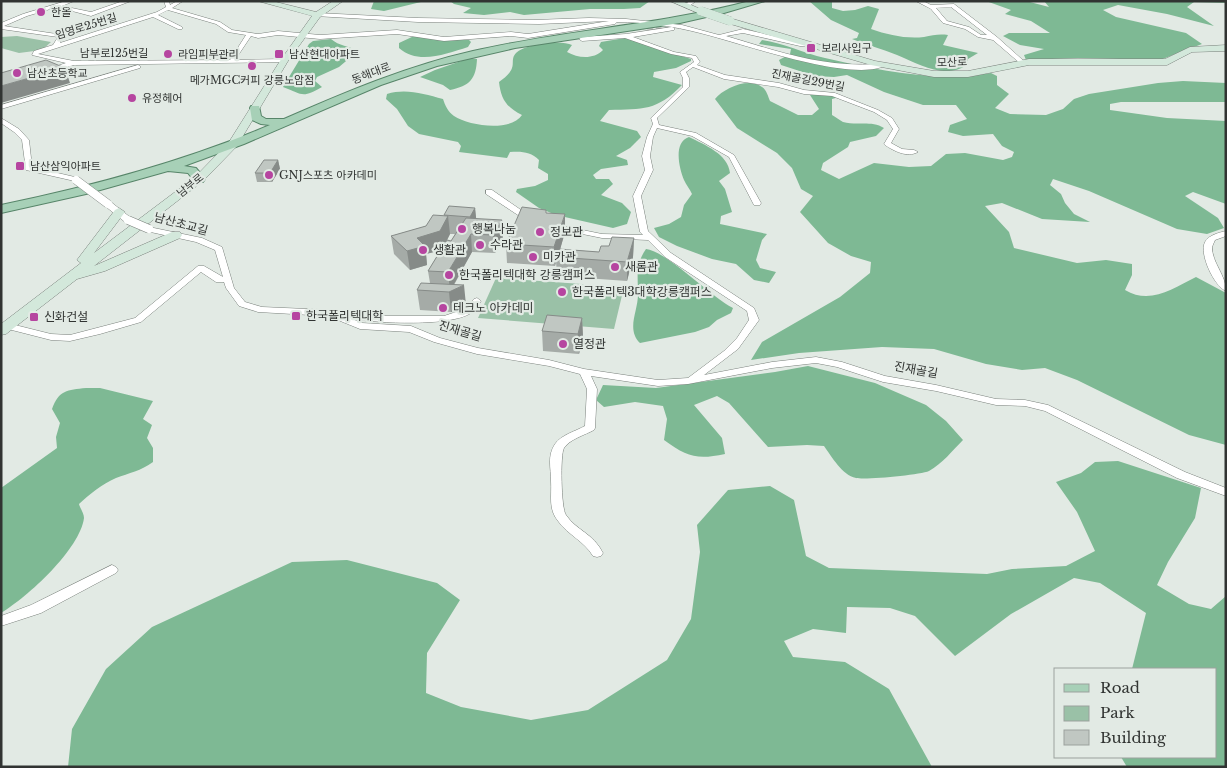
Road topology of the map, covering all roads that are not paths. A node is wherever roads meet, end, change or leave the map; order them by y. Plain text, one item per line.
1 (72, 1) edge
2 (129, 1) edge
3 (166, 1) edge
4 (180, 1) edge
5 (262, 1) edge
6 (339, 1) edge
7 (674, 1) edge
8 (694, 1) edge
9 (761, 1) edge
10 (918, 1) edge
11 (58, 5) junction
12 (686, 6) junction
13 (929, 7) junction
14 (169, 9) junction
15 (154, 15) junction
16 (317, 15) junction
17 (418, 20) junction
18 (533, 22) junction
19 (615, 22) junction
20 (633, 25) tunnel mouth
21 (1, 26) edge
22 (662, 26) junction
23 (180, 28) dead end
24 (672, 30) junction
25 (413, 34) junction
26 (249, 35) junction
27 (303, 35) junction
28 (626, 36) junction
29 (719, 36) junction
30 (995, 38) junction
31 (582, 39) dead end
32 (809, 44) junction
33 (56, 45) junction
34 (1226, 48) edge
35 (284, 61) junction
36 (231, 62) junction
37 (151, 63) junction
38 (1023, 63) junction
39 (74, 64) junction
40 (693, 65) junction
41 (883, 65) junction
42 (45, 72) edge
43 (1, 107) edge
44 (255, 108) junction
45 (308, 112) junction
46 (1, 120) edge
47 (655, 126) junction
48 (233, 144) junction
49 (914, 152) dead end
50 (167, 168) junction
51 (199, 179) junction
52 (489, 192) dead end
53 (757, 204) dead end
54 (1, 209) edge
55 (124, 216) junction
56 (1226, 233) edge
57 (176, 235) junction
58 (651, 238) junction
59 (67, 279) junction
60 (228, 279) junction
61 (1226, 288) edge
62 (477, 301) dead end
63 (330, 313) junction
64 (5, 325) edge
65 (584, 372) junction
66 (688, 381) junction
67 (1226, 492) edge
68 (597, 553) dead end
69 (112, 570) dead end
70 (1, 621) edge

1 - 11 street
2 - 11 street
3 - 14 street
4 - 14 street, 임영로25번길
5 - 16 street
6 - 16 street, 남부로
7 - 12 street, 모산로
8 - 12 street
9 - 22 main road, 동해대로
10 - 13 street
11 - 21 street
12 - 32 street, 모산로, bridge
13 - 30 street
13 - 30 street
14 - 15 street, 임영로25번길
14 - 26 street
15 - 23 street
15 - 33 street, 임영로25번길
16 - 17 street
16 - 27 street, 남부로
17 - 18 street
17 - 25 street
18 - 19 street
18 - 22 street
19 - 20 street
19 - 25 street
21 - 33 street
22 - 24 street
22 - 29 street
22 - 45 main road, 동해대로
24 - 28 street, 진재골길29번길
24 - 29 street
25 - 27 street
26 - 27 street
26 - 36 street
27 - 35 street, 남부로
28 - 31 street, 진재골길29번길
28 - 40 street, 진재골길29번길
29 - 32 street
29 - 41 street
30 - 38 street
32 - 41 street, 모산로
33 - 39 street, 임영로25번길
34 - 38 street, 모산로
35 - 36 street, 남부로125번길
35 - 44 street, 남부로
36 - 37 street, 남부로125번길
37 - 39 street, 남부로125번길
37 - 43 street
38 - 41 street, 모산로
39 - 42 street, 남부로125번길
40 - 47 street
40 - 49 street, 진재골길29번길
44 - 45 main road
44 - 48 street, 남부로
45 - 48 main road, 동해대로
46 - 55 street, 남산초교길, bridge
47 - 53 street
47 - 58 street
48 - 50 main road, 동해대로
48 - 51 street, 남부로
50 - 51 main road
50 - 54 main road, 동해대로
51 - 59 street, 남부로
52 - 58 street
55 - 57 street, 남산초교길, bridge
55 - 59 street
56 - 61 street
57 - 59 street
57 - 60 street, 남산초교길
58 - 66 street
59 - 64 street, 남부로
60 - 63 street, 남산초교길
60 - 64 street
62 - 63 street, 남산초교길
63 - 65 street, 진재골길
65 - 66 street, 진재골길
65 - 68 street
66 - 67 street, 진재골길
69 - 70 street

